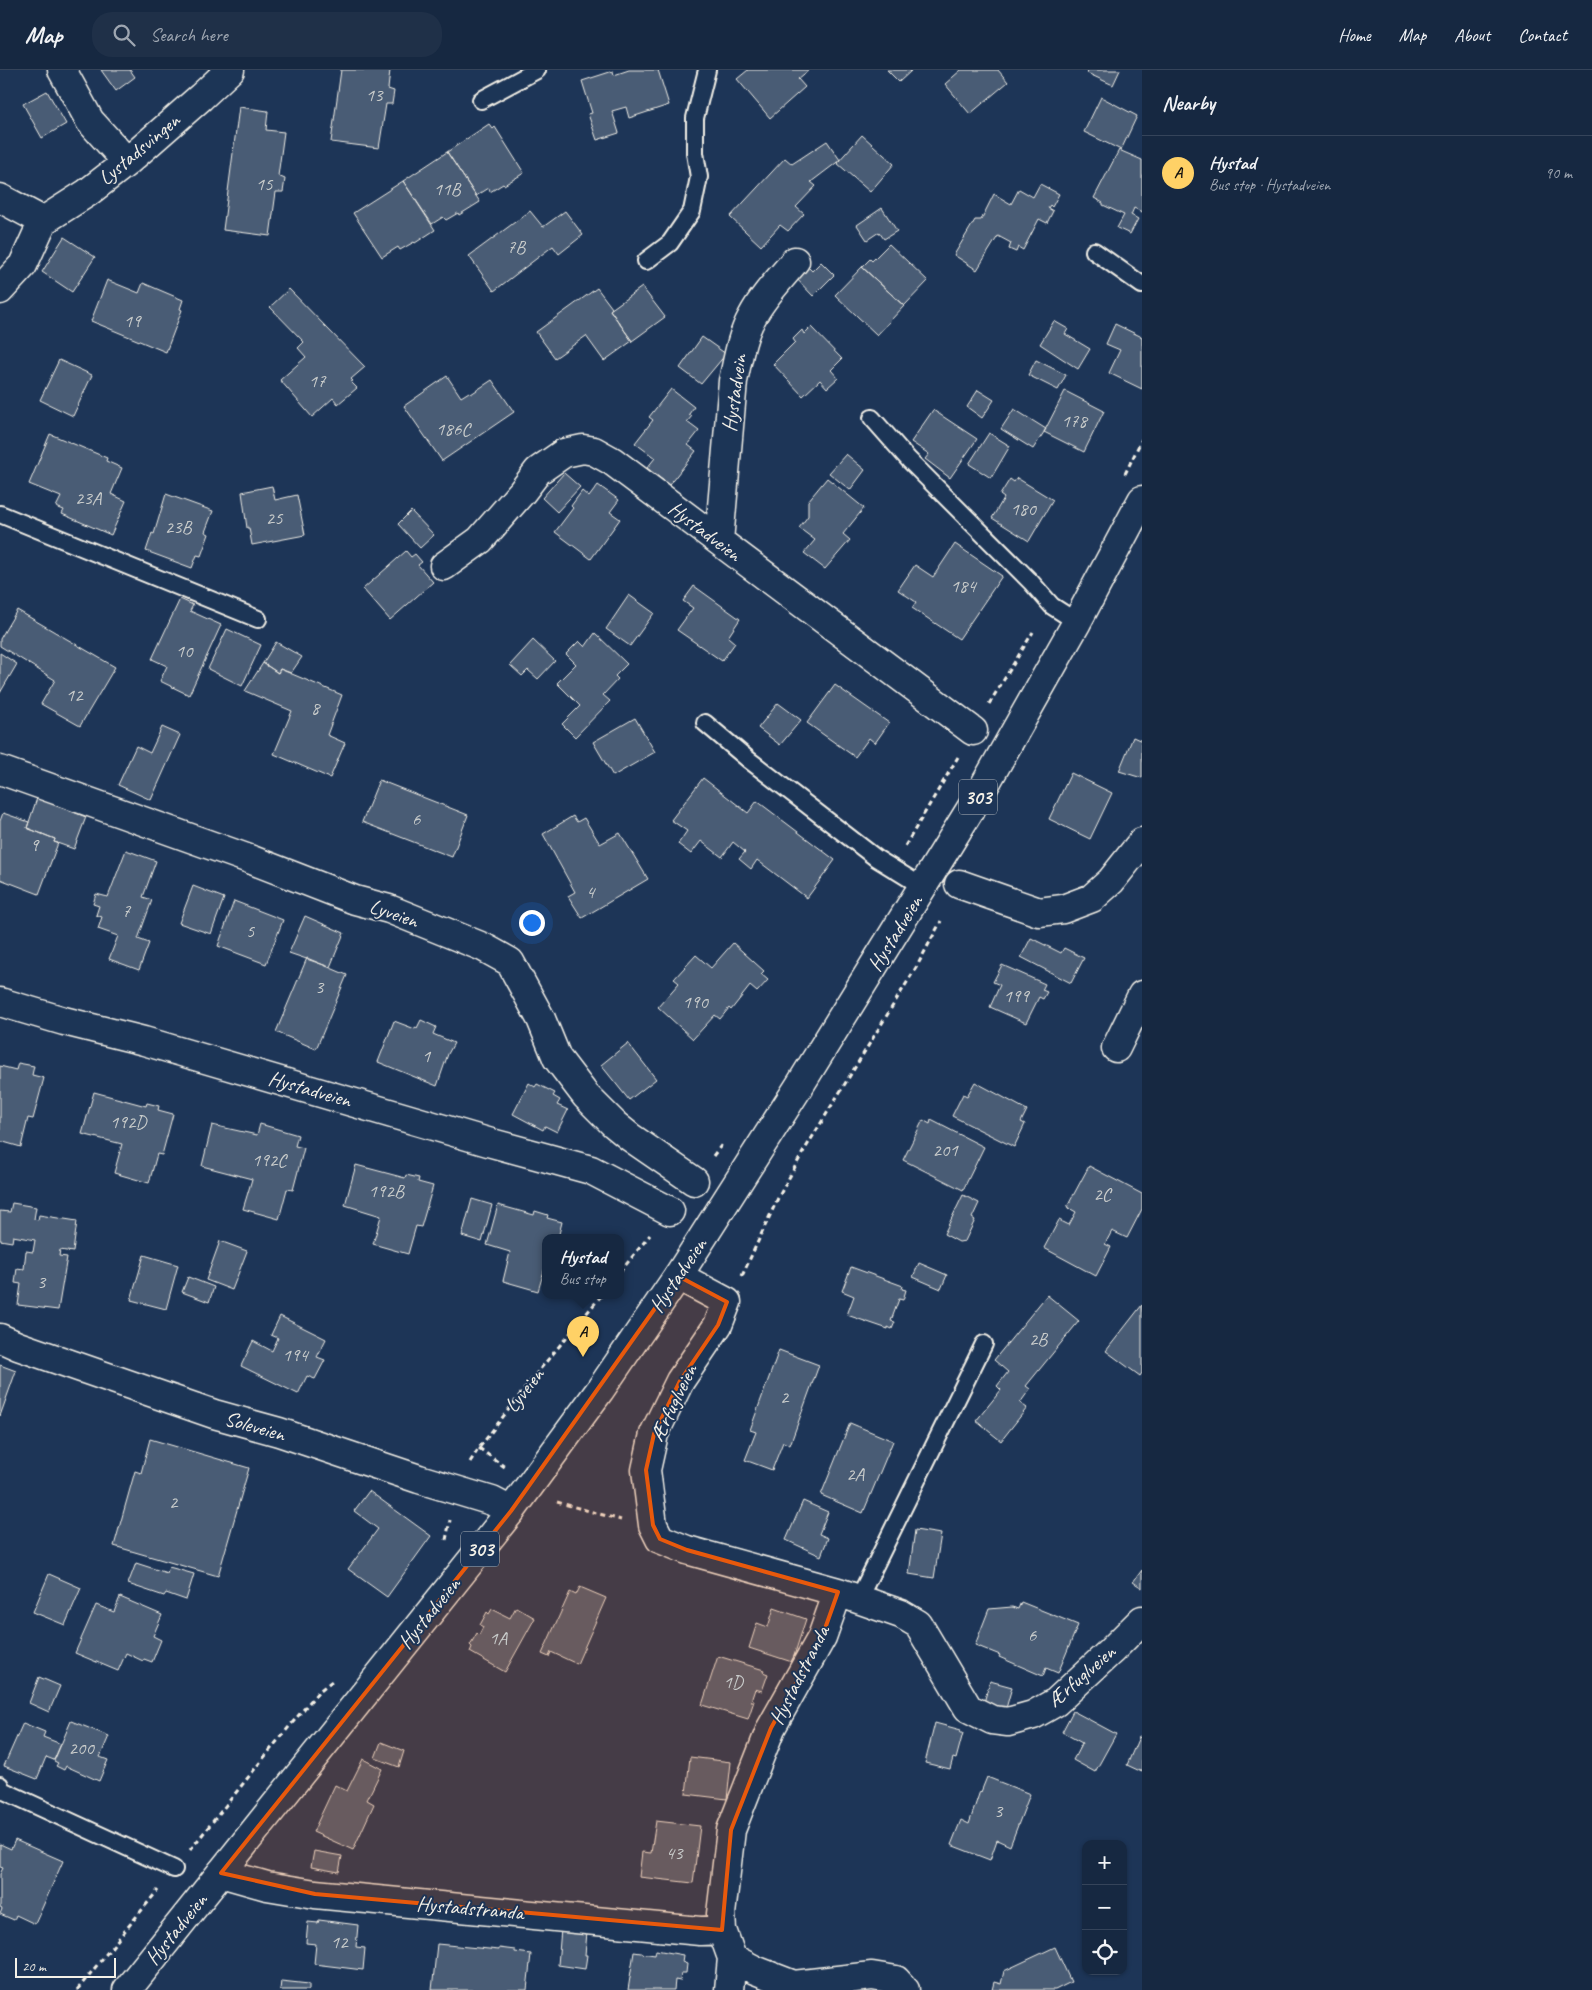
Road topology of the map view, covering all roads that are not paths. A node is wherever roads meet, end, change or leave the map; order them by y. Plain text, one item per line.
1 (62, 70) edge
2 (230, 70) edge
3 (537, 70) edge
4 (707, 70) edge
5 (480, 100) dead end
6 (127, 162) junction
7 (0, 198) edge
8 (43, 221) junction
9 (1094, 251) dead end
10 (646, 260) dead end
11 (795, 261) dead end
12 (1142, 285) edge
13 (0, 290) edge
14 (872, 418) dead end
15 (1142, 500) edge
16 (0, 514) edge
17 (719, 542) junction
18 (444, 566) dead end
19 (258, 619) dead end
20 (1077, 622) junction
21 (705, 723) dead end
22 (973, 731) road end
23 (0, 770) edge
24 (1142, 842) edge
25 (959, 884) road end
26 (923, 887) junction
27 (1142, 995) edge
28 (0, 1002) edge
29 (1116, 1048) dead end
30 (694, 1181) road end
31 (670, 1211) dead end
32 (678, 1276) junction
33 (0, 1338) edge
34 (984, 1344) dead end
35 (511, 1511) junction
36 (848, 1596) junction
37 (1142, 1620) edge
38 (1, 1789) edge
39 (174, 1869) road end
40 (221, 1873) junction
41 (722, 1930) junction
42 (732, 1958) junction
43 (127, 1990) edge
44 (729, 1990) edge
45 (905, 1990) edge

1 - 6 street
2 - 6 street, Lystadsvingen
3 - 5 lane
4 - 10 lane
6 - 8 street, Lystadsvingen
7 - 8 street
8 - 13 street
9 - 12 lane
11 - 17 street, Hystadvein
14 - 20 lane
15 - 20 street, Hystadveien / 303
16 - 19 lane
17 - 18 street, Hystadveien
17 - 22 street, Hystadveien
20 - 26 street, Hystadveien / 303
21 - 26 lane
23 - 30 street, Lyveien
24 - 25 street
26 - 32 street, Hystadveien / 303
27 - 29 street
28 - 31 street, Hystadveien
32 - 35 street, Hystadveien / 303
32 - 36 street, Ærfuglveien
33 - 35 street, Soleveien
34 - 36 lane
35 - 40 street, Hystadveien / 303
36 - 37 street, Ærfuglveien
36 - 41 street, Hystadstranda
38 - 39 lane
40 - 41 street, Hystadstranda
40 - 43 street, Hystadveien / 303
41 - 42 street, Hystadstranda
42 - 44 street, Hystadstranda
42 - 45 street

